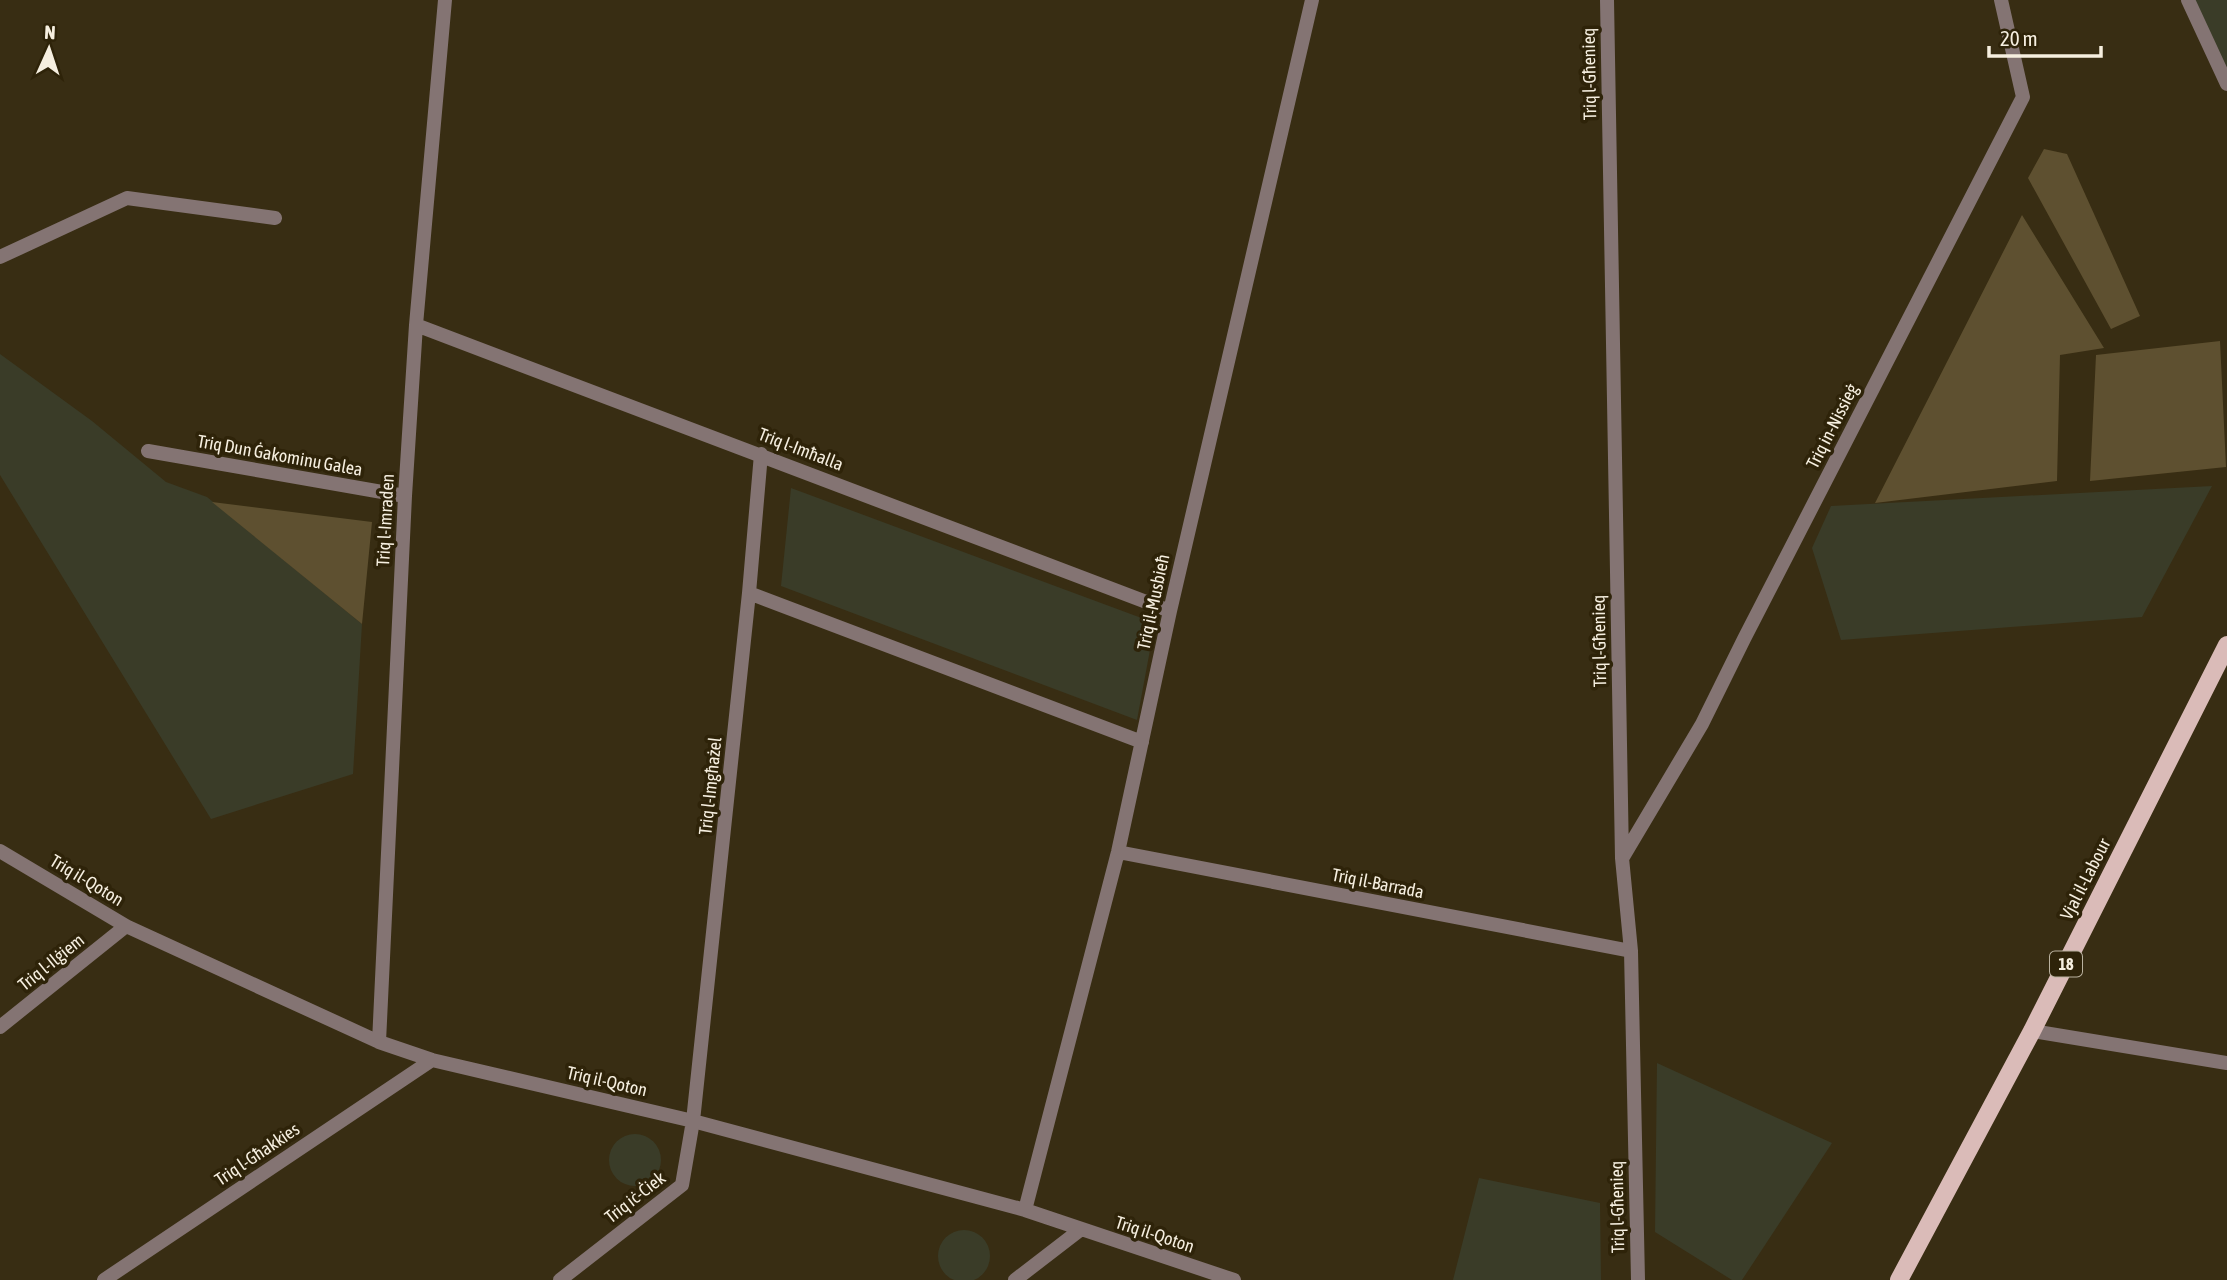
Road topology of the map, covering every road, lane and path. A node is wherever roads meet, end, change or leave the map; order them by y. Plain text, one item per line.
1 (445, 0) edge
2 (1312, 0) edge
3 (1607, 0) edge
4 (2001, 0) edge
5 (2188, 0) edge
6 (2227, 84) edge
7 (275, 218) dead end
8 (0, 257) edge
9 (416, 325) junction
10 (148, 451) dead end
11 (761, 454) junction
12 (405, 496) junction
13 (750, 593) junction
14 (1170, 611) junction
15 (2227, 645) edge
16 (1142, 742) junction
17 (0, 851) edge
18 (1118, 852) junction
19 (1622, 858) junction
20 (126, 926) junction
21 (1631, 951) junction
22 (0, 1027) edge
23 (2032, 1031) junction
24 (379, 1042) junction
25 (432, 1060) junction
26 (2227, 1063) edge
27 (693, 1121) junction
28 (1025, 1210) junction
29 (1080, 1230) junction
30 (104, 1280) edge
31 (560, 1280) edge
32 (1015, 1280) edge
33 (1234, 1280) edge
34 (1639, 1280) edge
35 (1899, 1280) edge

1 - 9 street, Triq l-Imraden
2 - 14 street, Triq il-Musbieħ
3 - 19 street, Triq l-Għenieq
4 - 19 street, Triq in-Nissieġ
5 - 6 street
7 - 8 street
9 - 11 street, Triq l-Imħalla
9 - 12 street, Triq l-Imraden
10 - 12 street, Triq Dun Ġakominu Galea
11 - 13 street, Triq l-Imgħażel
11 - 14 street, Triq l-Imħalla
12 - 24 street, Triq l-Imraden
13 - 16 street
13 - 27 street, Triq l-Imgħażel
14 - 16 street, Triq il-Musbieħ
15 - 23 main road, Vjal il-Labour / 18
16 - 18 street, Triq il-Musbieħ
17 - 20 street, Triq il-Qoton
18 - 21 street, Triq il-Barrada
18 - 28 street, Triq il-Musbieħ
19 - 21 street, Triq l-Għenieq
20 - 22 street, Triq l-Ilġiem
20 - 24 street, Triq il-Qoton
21 - 34 street, Triq l-Għenieq
23 - 26 street
23 - 35 main road, Vjal il-Labour / 18
24 - 25 street, Triq il-Qoton
25 - 27 street, Triq il-Qoton
25 - 30 street, Triq l-Għakkies
27 - 28 street, Triq il-Qoton
27 - 31 street, Triq iċ-Ċiek
28 - 29 street, Triq il-Qoton
29 - 32 street
29 - 33 street, Triq il-Qoton

